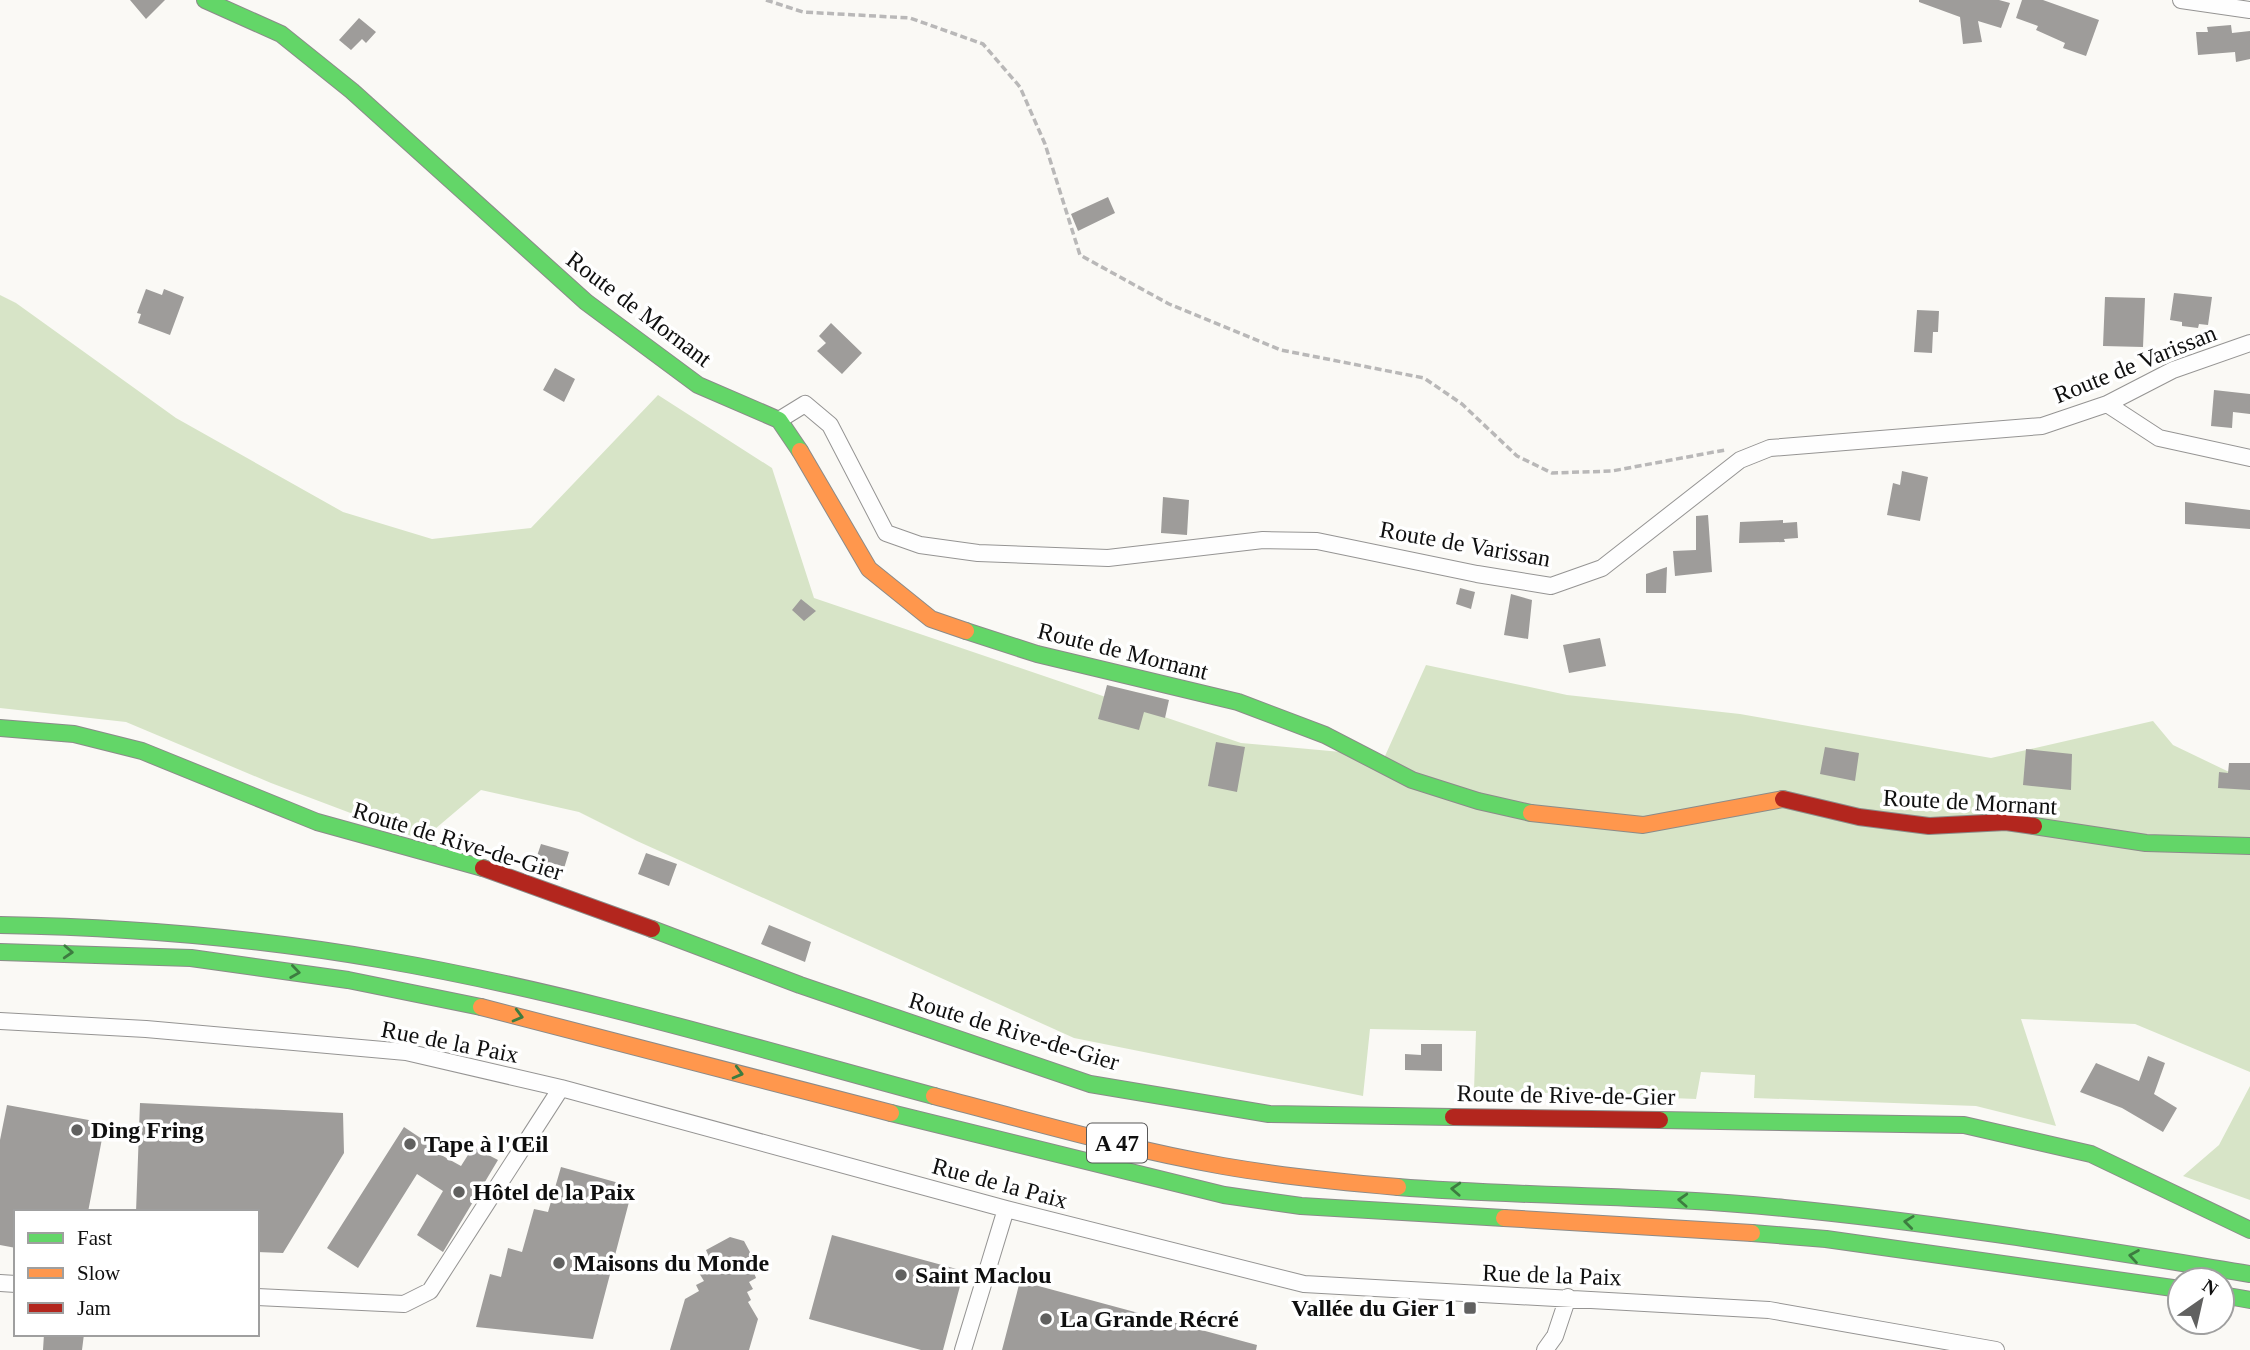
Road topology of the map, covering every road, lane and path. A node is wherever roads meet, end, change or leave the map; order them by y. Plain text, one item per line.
1 (205, 0) edge
2 (766, 0) edge
3 (2181, 0) edge
4 (2250, 10) edge
5 (2250, 343) edge
6 (2107, 404) junction
7 (779, 419) junction
8 (1736, 450) dead end
9 (2250, 458) edge
10 (0, 727) edge
11 (2250, 846) edge
12 (0, 925) edge
13 (0, 952) edge
14 (0, 1021) edge
15 (561, 1088) junction
16 (1006, 1209) junction
17 (2250, 1230) edge
18 (2250, 1273) edge
19 (2166, 1287) edge
20 (259, 1297) edge
21 (1568, 1297) junction
22 (963, 1350) edge
23 (1545, 1350) edge
24 (1996, 1350) edge

1 - 7 main road, Route de Mornant
2 - 8 path
3 - 4 street
5 - 6 street, Route de Varissan
6 - 7 street, Route de Varissan
6 - 9 street
7 - 11 main road, Route de Mornant
10 - 17 main road, Route de Rive-de-Gier
18 -> 12 main road, A 47
13 -> 19 main road, A 47
14 - 15 street, Rue de la Paix
15 - 16 street, Rue de la Paix
15 - 20 street
16 - 21 street, Rue de la Paix
16 - 22 street
21 - 23 street
21 - 24 street, Rue de la Paix

